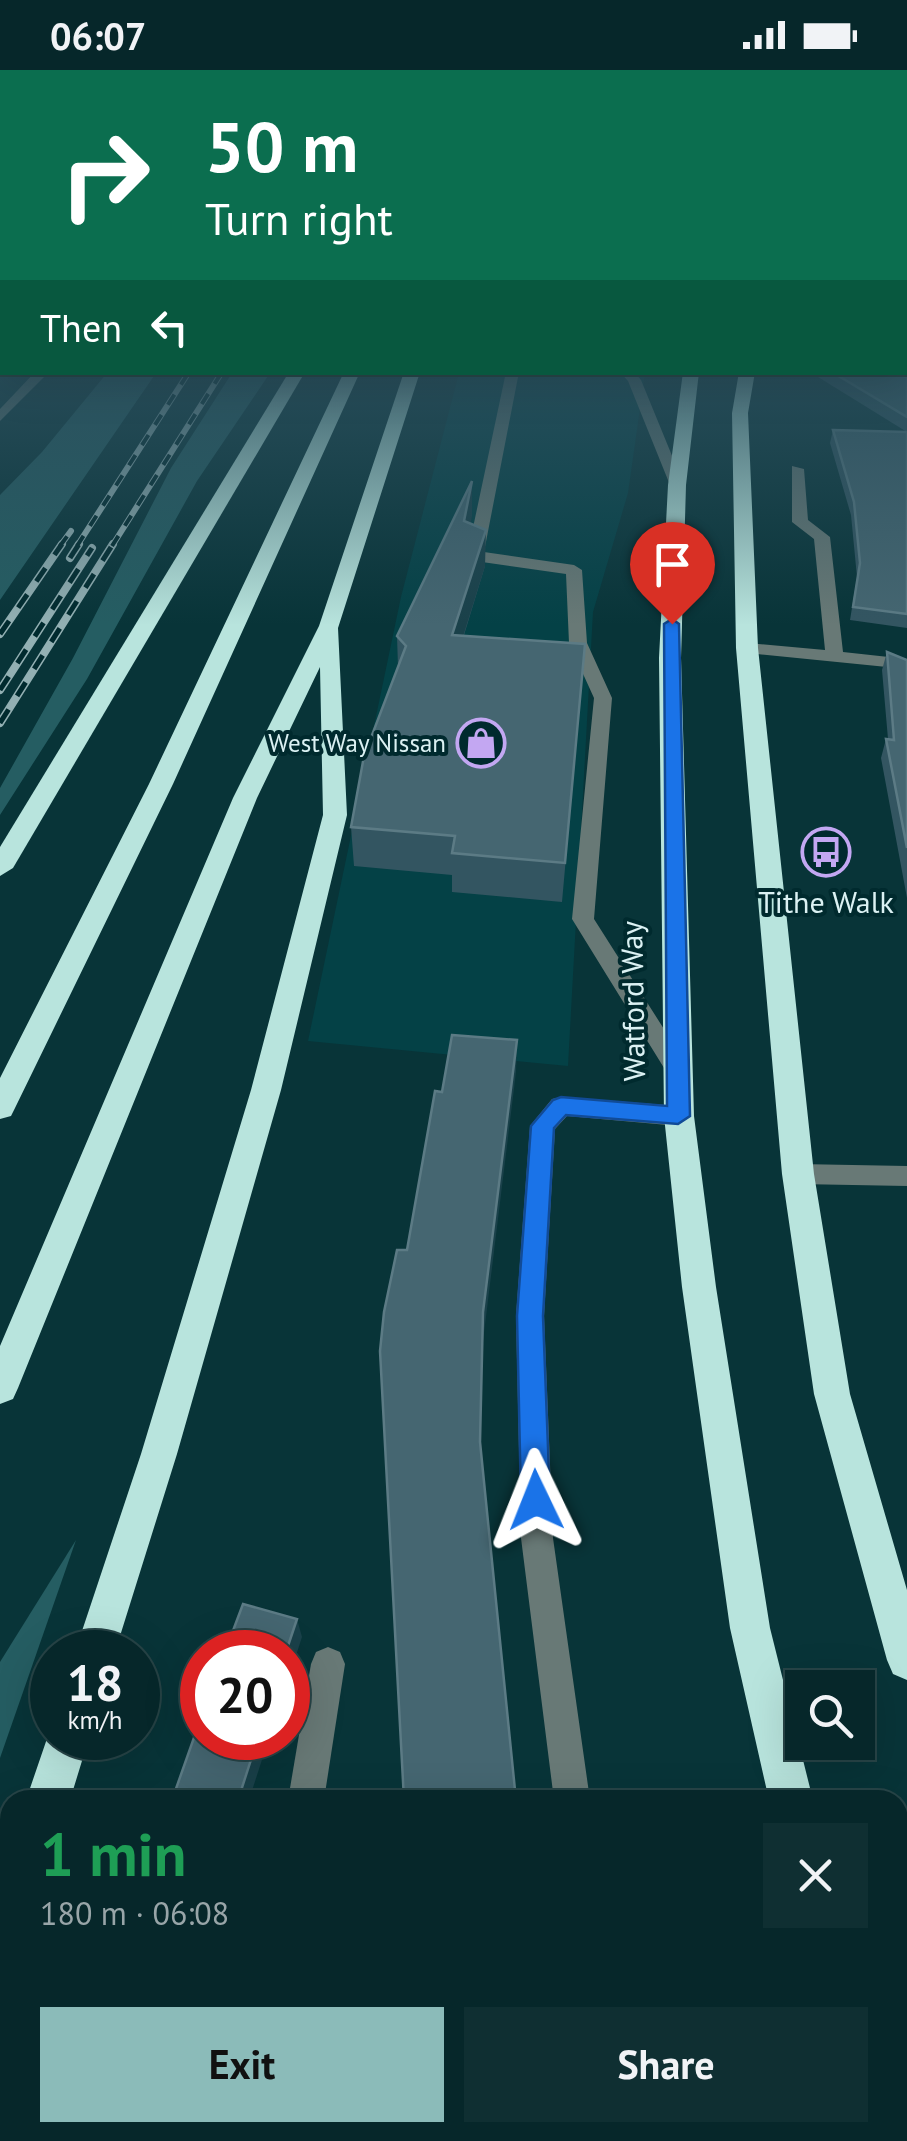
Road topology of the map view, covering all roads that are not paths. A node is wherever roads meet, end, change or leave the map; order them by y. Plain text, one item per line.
1 (261, 432) edge
2 (324, 432) edge
3 (393, 432) edge
4 (501, 432) edge
5 (655, 432) edge
6 (684, 432) edge
7 (741, 432) edge
8 (797, 468) dead end
9 (677, 486) junction
10 (329, 626) junction
11 (747, 648) junction
12 (834, 655) junction
13 (907, 664) edge
14 (0, 868) edge
15 (678, 1070) junction
16 (0, 1108) edge
17 (678, 1116) junction
18 (798, 1174) junction
19 (907, 1176) edge
20 (0, 1388) edge
21 (102, 1630) edge
22 (907, 1660) edge
23 (328, 1664) dead end
24 (61, 1760) edge
25 (51, 1790) edge
26 (308, 1790) edge
27 (571, 1790) edge
28 (789, 1790) edge

1 - 14 highway
2 - 16 highway
3 - 10 highway
4 - 15 street
5 - 9 street
6 - 9 highway, Watford Way
7 - 11 highway
8 - 12 street
9 - 15 highway, Watford Way
10 - 20 highway
10 - 21 highway
11 - 12 street
11 - 18 highway
12 - 13 street
15 - 17 highway, Watford Way
17 - 27 street
17 - 28 highway, Watford Way
18 - 19 street
18 - 22 highway
23 - 26 street
24 - 25 highway

